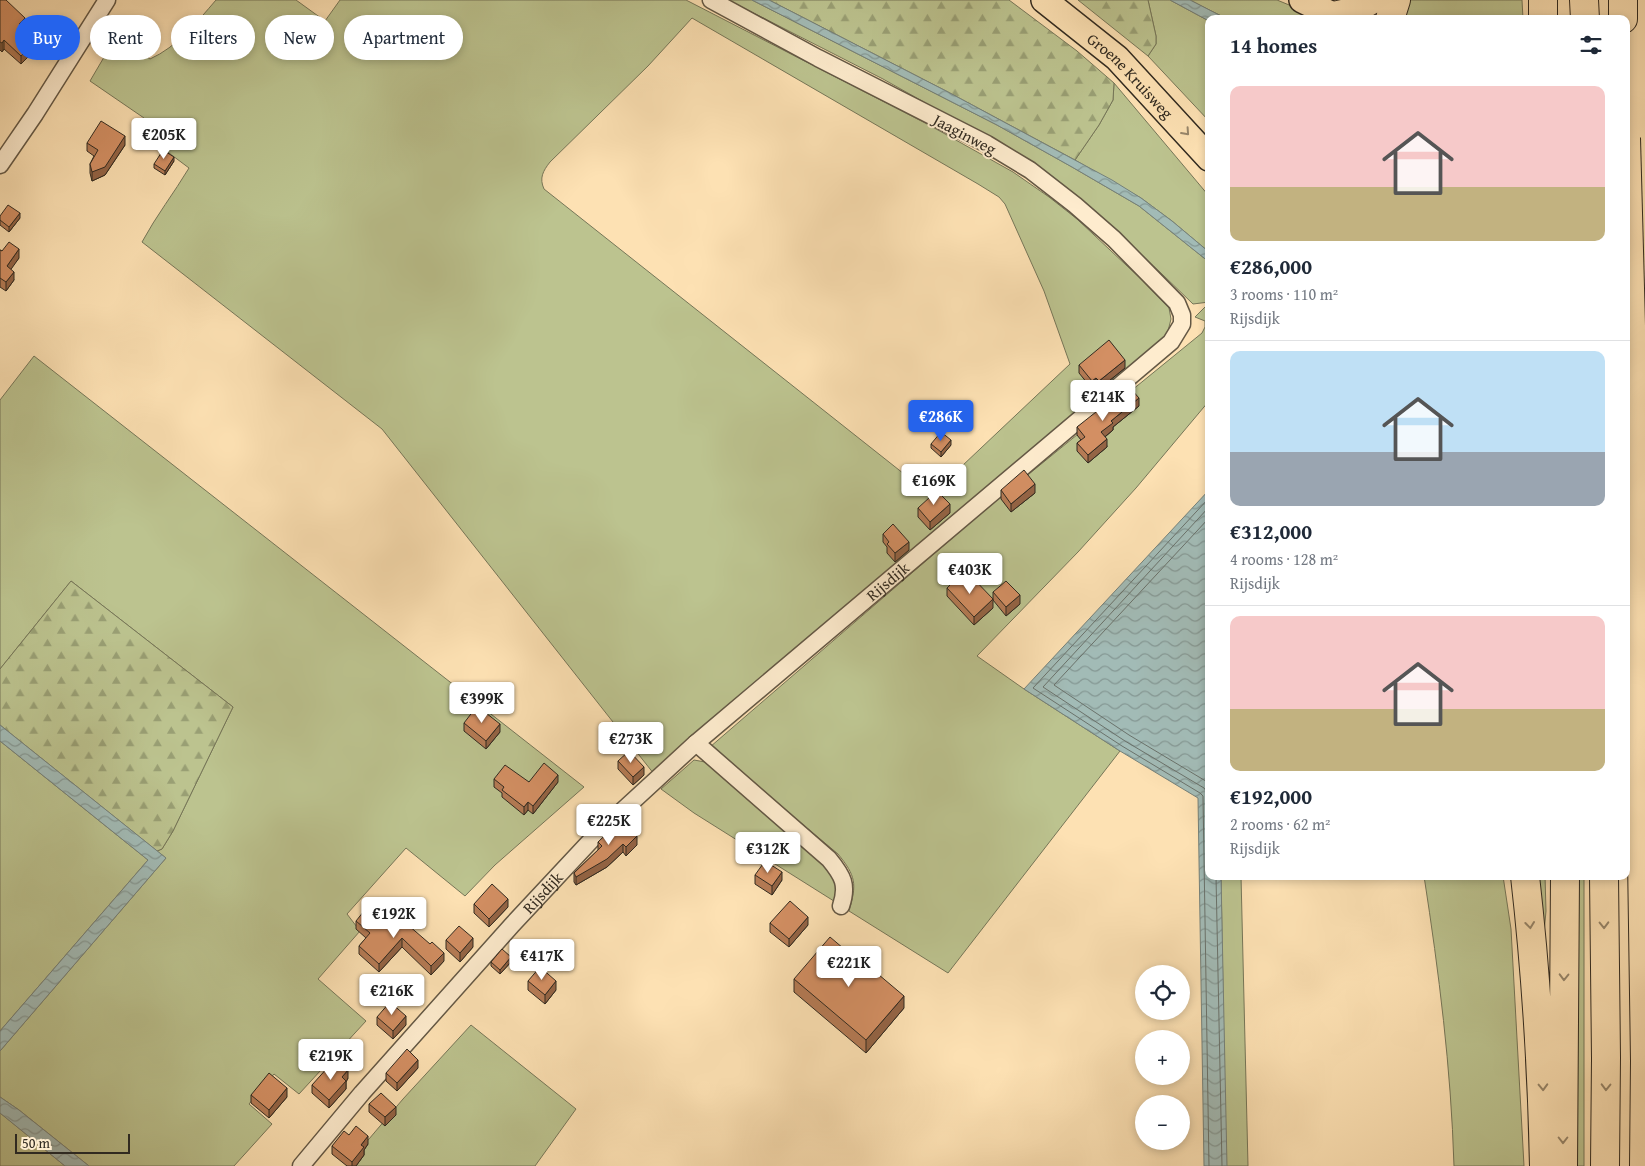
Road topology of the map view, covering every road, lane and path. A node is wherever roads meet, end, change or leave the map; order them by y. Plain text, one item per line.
1 (107, 0) edge
2 (711, 0) edge
3 (1044, 0) edge
4 (1302, 0) edge
5 (1371, 0) edge
6 (1396, 0) edge
7 (1543, 0) edge
8 (1584, 0) edge
9 (1622, 0) edge
10 (1334, 15) edge
11 (1343, 15) edge
12 (1391, 15) edge
13 (1543, 15) edge
14 (1585, 15) edge
15 (1623, 15) edge
16 (1205, 154) edge
17 (0, 165) edge
18 (1630, 189) edge
19 (1645, 198) edge
20 (1630, 288) edge
21 (1182, 315) joint
22 (1630, 509) edge
23 (1645, 519) edge
24 (696, 743) junction
25 (1525, 880) edge
26 (1565, 880) edge
27 (1604, 880) edge
28 (841, 906) dead end
29 (301, 1166) edge
30 (1544, 1166) edge
31 (1564, 1166) edge
32 (1605, 1166) edge
33 (1644, 1166) edge

1 - 17 street
2 - 21 street, Jaaginweg
3 -> 16 main road, Groene Kruisweg
4 - 10 main road
5 - 11 highway
6 - 12 highway
7 - 13 highway
8 - 14 highway
9 - 15 highway
18 - 19 main road
20 - 33 highway, bridge
21 - 24 street, Rijsdijk
22 - 23 main road
24 - 28 street
24 - 29 street, Rijsdijk
25 -> 30 highway
26 -> 31 highway
27 -> 32 highway

